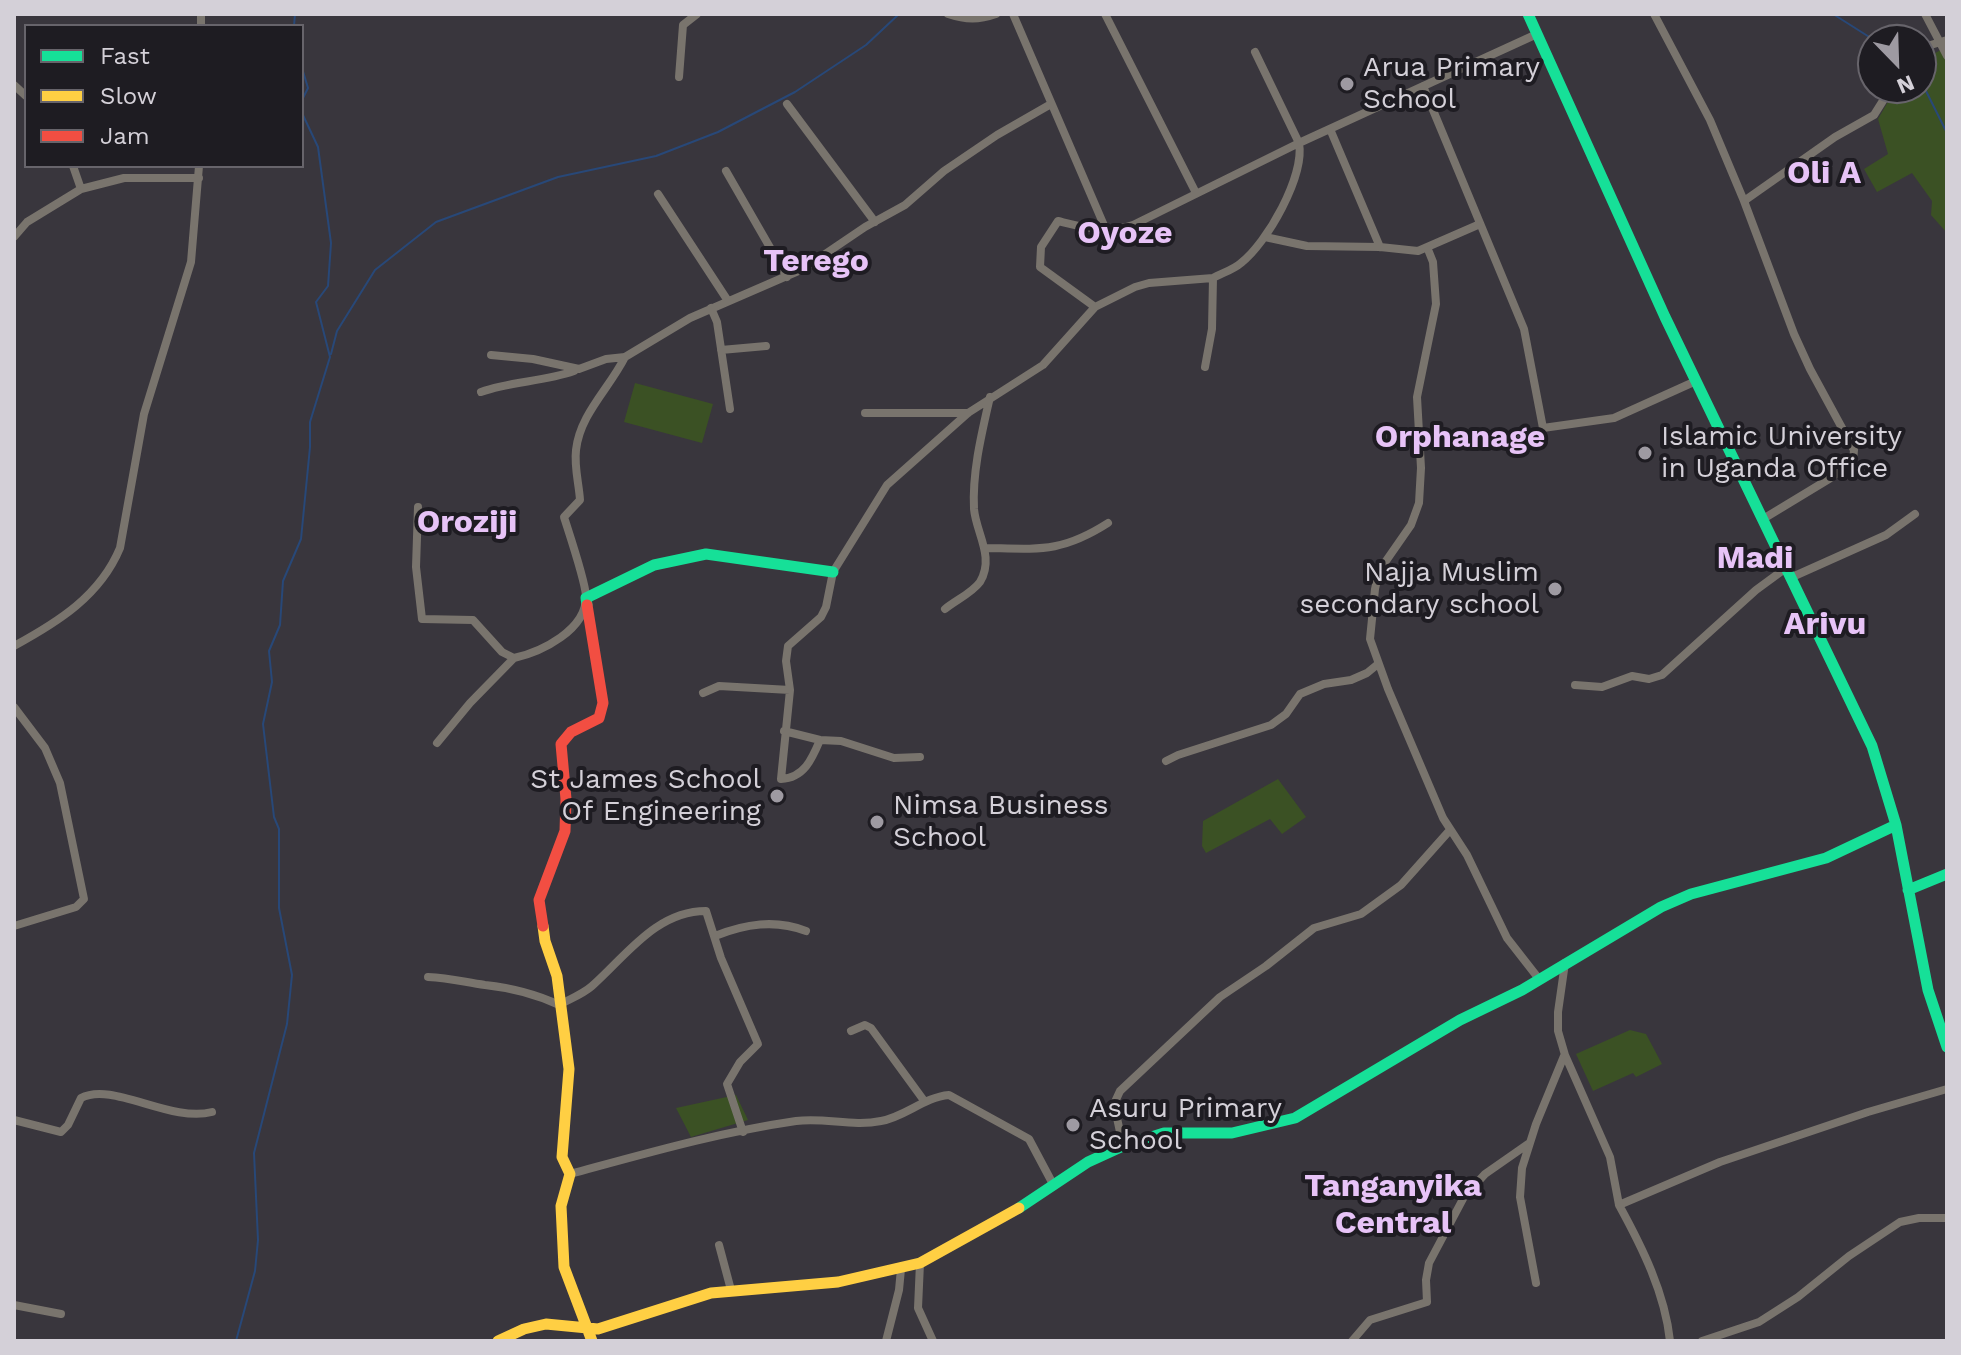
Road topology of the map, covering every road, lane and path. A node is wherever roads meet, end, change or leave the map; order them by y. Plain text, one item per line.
1 (697, 14) edge
2 (948, 14) edge
3 (996, 14) edge
4 (1013, 14) edge
5 (1105, 14) edge
6 (1528, 14) edge
7 (1654, 14) edge
8 (1925, 14) edge
9 (1537, 34) junction
10 (1943, 41) edge
11 (1255, 52) dead end
12 (1947, 56) edge
13 (679, 77) dead end
14 (1423, 86) junction
15 (787, 104) dead end
16 (1051, 104) junction
17 (1881, 104) edge
18 (1330, 129) junction
19 (1299, 143) junction
20 (74, 168) edge
21 (199, 168) edge
22 (726, 171) dead end
23 (199, 178) junction
24 (81, 189) junction
25 (1196, 193) junction
26 (658, 194) dead end
27 (1744, 201) junction
28 (875, 222) junction
29 (1480, 224) junction
30 (1106, 230) junction
31 (14, 237) edge
32 (1265, 237) junction
33 (1380, 247) junction
34 (1427, 247) junction
35 (787, 277) junction
36 (1213, 278) junction
37 (728, 301) junction
38 (1095, 307) junction
39 (711, 308) junction
40 (766, 346) dead end
41 (721, 350) junction
42 (491, 355) dead end
43 (625, 357) junction
44 (1205, 367) dead end
45 (579, 369) junction
46 (1696, 381) junction
47 (481, 392) dead end
48 (990, 397) junction
49 (730, 409) dead end
50 (865, 413) dead end
51 (968, 413) junction
52 (418, 507) dead end
53 (1915, 514) dead end
54 (1763, 519) junction
55 (1108, 523) dead end
56 (986, 548) junction
57 (833, 572) junction
58 (1788, 573) junction
59 (586, 598) junction
60 (945, 609) dead end
61 (14, 646) edge
62 (514, 658) junction
63 (1378, 664) junction
64 (1575, 685) dead end
65 (790, 690) junction
66 (703, 693) dead end
67 (14, 707) edge
68 (784, 731) junction
69 (820, 740) junction
70 (437, 743) dead end
71 (920, 757) dead end
72 (1166, 761) dead end
73 (1896, 825) junction
74 (1450, 830) junction
75 (1947, 874) edge
76 (1908, 890) junction
77 (14, 926) edge
78 (806, 931) dead end
79 (715, 936) junction
80 (1565, 962) junction
81 (428, 977) dead end
82 (1539, 979) junction
83 (559, 1005) junction
84 (851, 1031) dead end
85 (1944, 1032) edge
86 (1947, 1047) edge
87 (1565, 1055) junction
88 (1947, 1089) edge
89 (925, 1102) junction
90 (212, 1112) dead end
91 (14, 1120) edge
92 (743, 1132) junction
93 (1528, 1144) junction
94 (1123, 1146) junction
95 (570, 1174) junction
96 (1054, 1186) junction
97 (1619, 1205) junction
98 (1947, 1218) edge
99 (719, 1245) dead end
100 (920, 1263) junction
101 (901, 1269) junction
102 (1536, 1283) dead end
103 (731, 1290) junction
104 (14, 1305) edge
105 (61, 1314) dead end
106 (587, 1329) junction
107 (498, 1341) edge
108 (592, 1341) edge
109 (886, 1341) edge
110 (933, 1341) edge
111 (1352, 1341) edge
112 (1670, 1341) edge
113 (1702, 1341) edge

1 - 13 street
2 - 3 street
4 - 16 street
5 - 25 street
6 - 9 street
7 - 27 street
8 - 10 street
9 - 14 street
9 - 46 street
10 - 12 street
11 - 19 street
14 - 18 street
14 - 29 street
15 - 28 street
16 - 28 street
16 - 30 street
17 - 27 street
18 - 19 street
18 - 33 street
19 - 25 street
19 - 32 street
20 - 24 street
21 - 23 street
22 - 35 street
23 - 24 street
23 - 61 street
24 - 31 street
25 - 30 street
26 - 37 street
27 - 54 street
28 - 35 street
29 - 34 street
29 - 46 street
30 - 38 street
32 - 33 street
32 - 36 street
33 - 34 street
34 - 63 street
35 - 37 street
36 - 38 street
36 - 44 street
37 - 39 street
38 - 48 street
39 - 41 street
39 - 43 street
40 - 41 street
41 - 49 street
42 - 45 street
43 - 45 street
43 - 59 street
45 - 47 street
46 - 54 street
48 - 51 street
48 - 56 street
50 - 51 street
51 - 57 street
52 - 62 street
53 - 58 street
54 - 58 street
55 - 56 street
56 - 60 street
57 - 59 street
57 - 65 street
58 - 64 street
58 - 73 street
59 - 62 street
59 - 83 street
62 - 70 street
63 - 72 street
63 - 74 street
65 - 66 street
65 - 68 street
67 - 77 street
68 - 69 street
68 - 69 street
69 - 71 street
73 - 76 street
73 - 80 street
74 - 82 street
74 - 94 street
75 - 76 street
76 - 85 street
78 - 79 street
79 - 83 street
79 - 92 street
80 - 82 street
80 - 87 street
81 - 83 street
82 - 94 street
83 - 95 street
84 - 89 street
85 - 86 street
87 - 93 street
87 - 97 street
88 - 97 street
89 - 92 street
89 - 96 street
90 - 91 street
92 - 95 street
93 - 102 street
93 - 111 street
94 - 96 street
95 - 106 street
96 - 100 street
97 - 112 street
98 - 113 street
99 - 103 street
100 - 101 street
100 - 110 street
101 - 103 street
101 - 109 street
103 - 106 street
104 - 105 street
106 - 107 street
106 - 108 street

